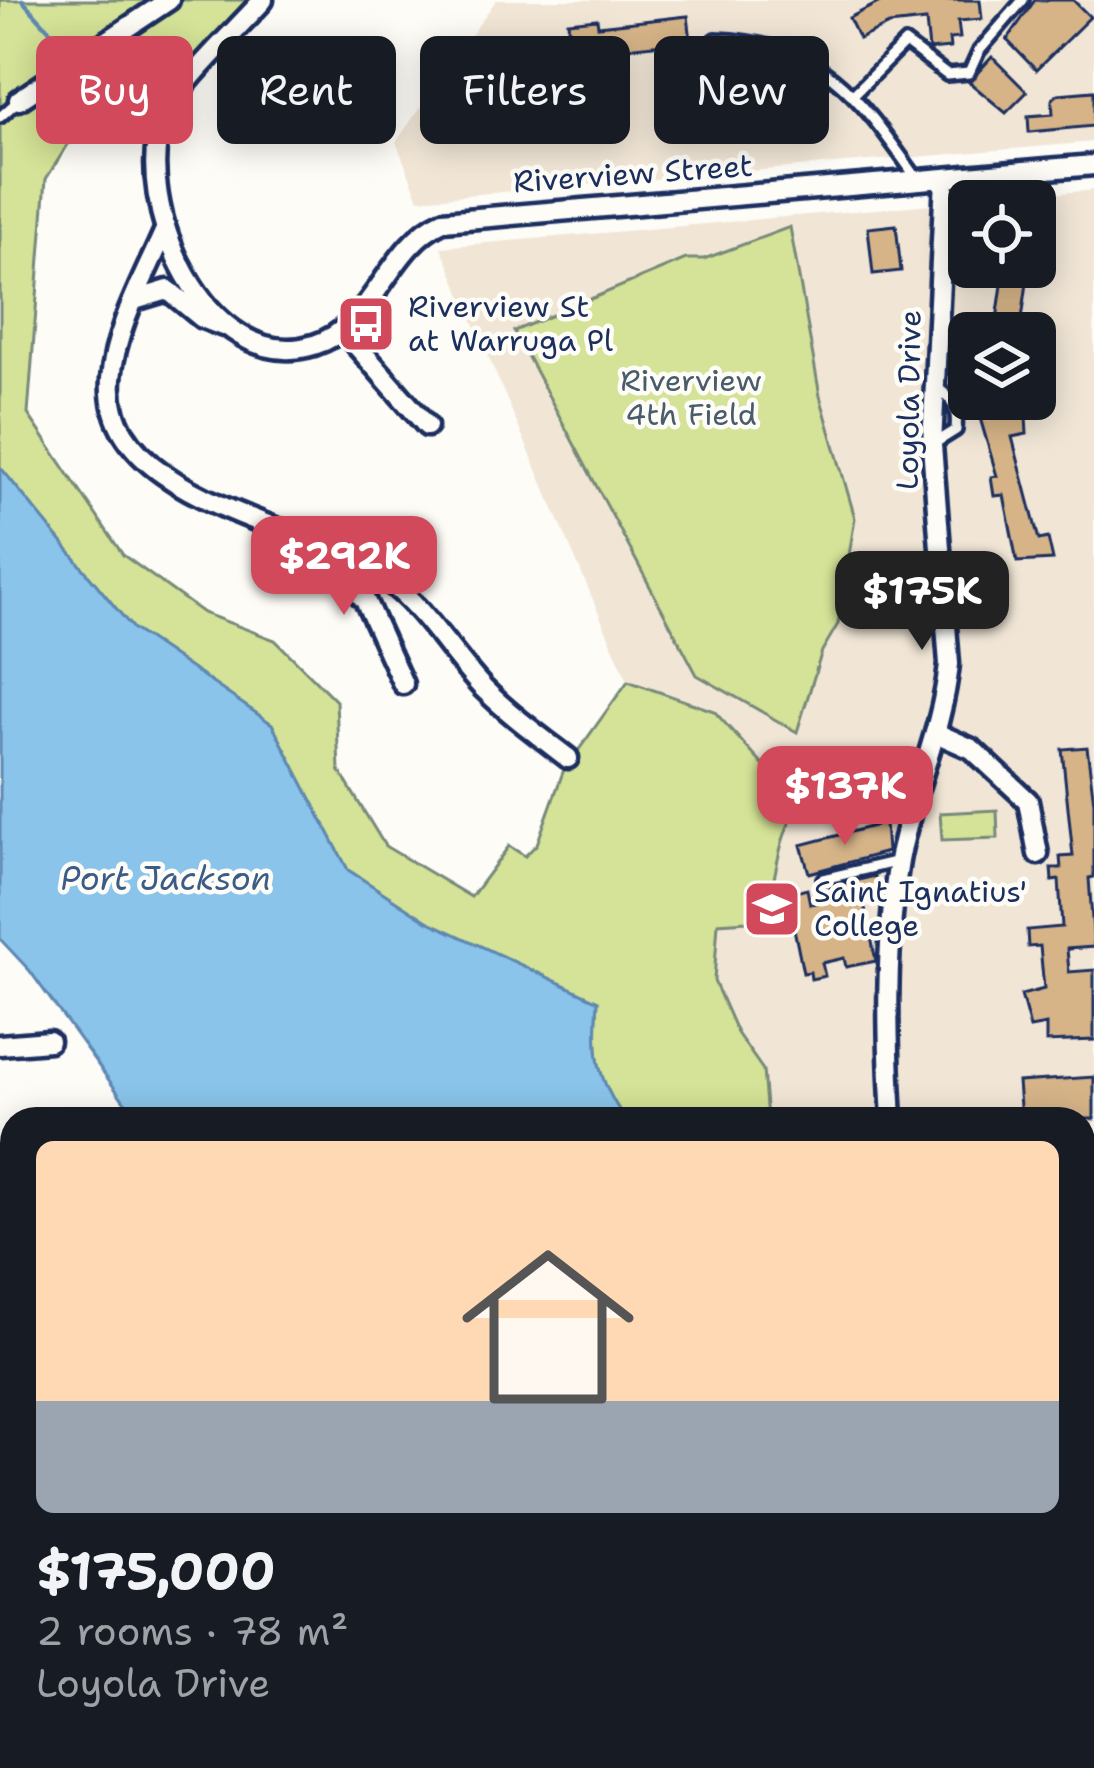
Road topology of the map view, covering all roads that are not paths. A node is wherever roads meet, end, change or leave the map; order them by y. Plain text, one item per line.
1 (169, 0) edge
2 (263, 0) edge
3 (1023, 0) edge
4 (794, 57) joint
5 (829, 77) edge
6 (855, 92) junction
7 (20, 100) joint
8 (0, 117) edge
9 (1094, 165) edge
10 (944, 179) junction
11 (918, 182) junction
12 (164, 232) junction
13 (135, 300) junction
14 (233, 329) junction
15 (343, 330) junction
16 (427, 426) dead end
17 (304, 539) junction
18 (403, 684) dead end
19 (936, 733) junction
20 (568, 758) dead end
21 (1039, 854) dead end
22 (899, 861) junction
23 (823, 879) dead end
24 (49, 1041) dead end
25 (0, 1045) edge
26 (892, 1107) edge

1 - 7 street
2 - 12 street
3 - 6 lane
4 - 4 lane
5 - 6 lane
6 - 11 lane
7 - 8 lane
9 - 10 street, Riverview Street
10 - 11 street, Riverview Street
10 - 19 street, Loyola Drive
11 - 15 street, Riverview Street
12 - 13 street
12 - 14 street
13 - 14 street
13 - 17 street
14 - 15 street
15 - 16 street
17 - 18 street
17 - 20 street
19 - 21 street
19 - 22 street, Loyola Drive
22 - 23 lane
22 - 26 street, Loyola Drive
24 - 25 street

